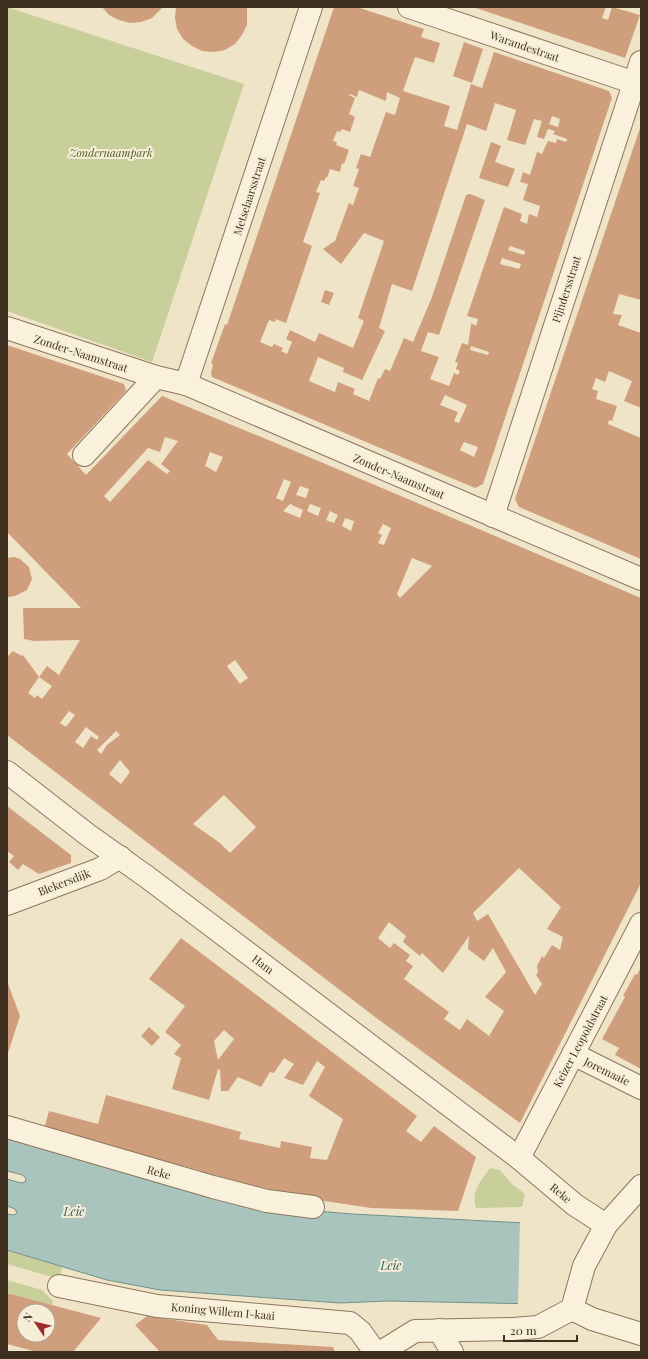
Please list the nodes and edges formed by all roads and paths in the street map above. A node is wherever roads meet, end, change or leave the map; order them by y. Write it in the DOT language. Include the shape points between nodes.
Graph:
graph roads {
  1 [pos="311,7"];
  2 [pos="409,7"];
  3 [pos="641,62"];
  4 [pos="637,84"];
  5 [pos="7,328"];
  6 [pos="156,377"];
  7 [pos="186,384"];
  8 [pos="84,455"];
  9 [pos="493,516"];
  10 [pos="641,579"];
  11 [pos="7,772"];
  12 [pos="120,857"];
  13 [pos="7,904"];
  14 [pos="641,924"];
  15 [pos="573,1054"];
  16 [pos="641,1088"];
  17 [pos="7,1127"];
  18 [pos="519,1158"];
  19 [pos="641,1186"];
  20 [pos="312,1207"];
  21 [pos="606,1224"];
  22 [pos="59,1286"];
  23 [pos="572,1309"];
  24 [pos="439,1330"];
  25 [pos="641,1334"];
  26 [pos="375,1352"];
  27 [pos="381,1352"];
  28 [pos="452,1352"];
  1 -- 7 [label="street, Metselaarsstraat"];
  2 -- 4 [label="street, Warandestraat"];
  3 -- 4 [label="street, Pijndersstraat"];
  4 -- 9 [label="street, Pijndersstraat"];
  5 -- 6 [label="street, Zonder-Naamstraat"];
  6 -- 7 [label="street, Zonder-Naamstraat"];
  6 -- 8 [label="street"];
  7 -- 9 [label="street, Zonder-Naamstraat"];
  9 -- 10 [label="street, Zonder-Naamstraat"];
  11 -- 12 [label="street, Ham"];
  12 -- 13 [label="street, Blekersdijk" via="100,869"];
  12 -- 18 [label="street, Ham"];
  14 -- 15 [label="street, Keizer Leopoldstraat"];
  15 -- 16 [label="street, Joremaaie"];
  15 -- 18 [label="street, Keizer Leopoldstraat"];
  17 -- 20 [label="street, Reke" via="220,1189 267,1201"];
  18 -- 21 [label="street, Reke" via="576,1205"];
  19 -- 21 [label="street"];
  21 -- 23 [label="street" via="584,1266"];
  22 -- 26 [label="street, Koning Willem I-kaai" via="157,1306 350,1323 360,1330"];
  23 -- 24 [label="street" via="538,1327"];
  23 -- 25 [label="street" via="592,1319"];
  24 -- 27 [label="street" via="415,1331"];
  24 -- 28 [label="street"];
}
